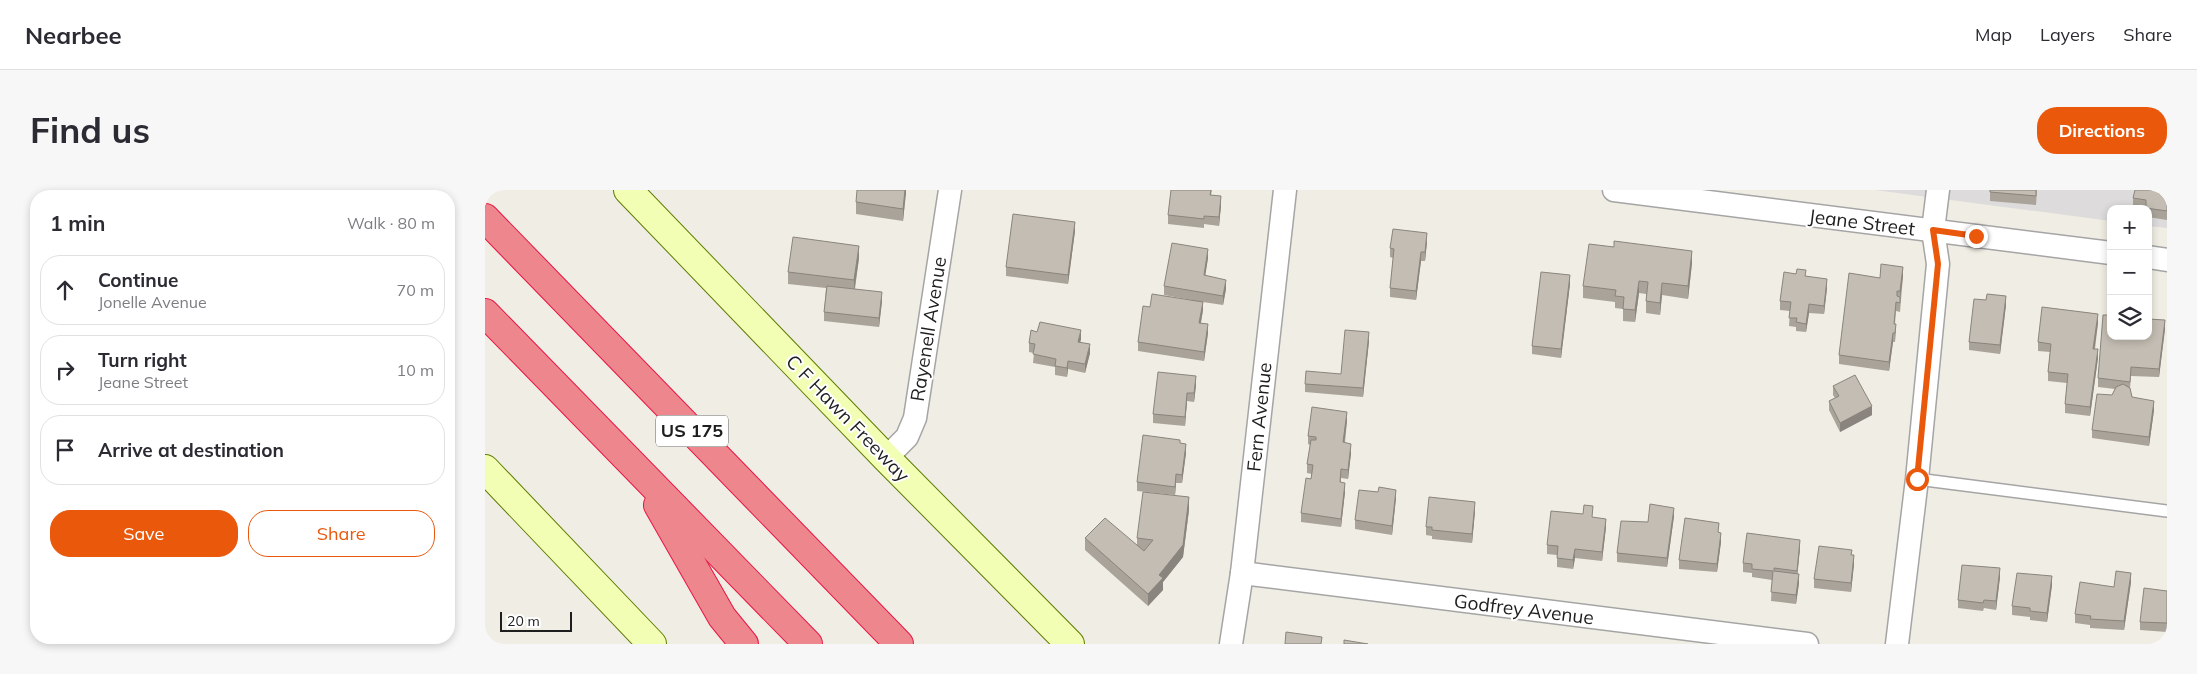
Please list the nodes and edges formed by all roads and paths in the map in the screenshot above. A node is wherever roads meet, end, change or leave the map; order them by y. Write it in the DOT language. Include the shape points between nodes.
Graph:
graph roads {
  1 [pos="627,190"];
  2 [pos="950,190"];
  3 [pos="1285,190"];
  4 [pos="1614,190"];
  5 [pos="1938,190"];
  6 [pos="485,218"];
  7 [pos="1933,230"];
  8 [pos="2107,252"];
  9 [pos="2152,258"];
  10 [pos="2167,260"];
  11 [pos="485,313"];
  12 [pos="887,458"];
  13 [pos="485,468"];
  14 [pos="639,471"];
  15 [pos="1917,479"];
  16 [pos="2167,511"];
  17 [pos="1242,573"];
  18 [pos="652,644"];
  19 [pos="744,644"];
  20 [pos="807,644"];
  21 [pos="899,644"];
  22 [pos="1070,644"];
  23 [pos="1231,644"];
  24 [pos="1807,644"];
  25 [pos="1897,644"];
  1 -- 12 [label="main road, C F Hawn Freeway"];
  2 -- 12 [label="street, Rayenell Avenue" via="915,418 907,438"];
  3 -- 17 [label="street, Fern Avenue"];
  4 -- 7 [label="street, Jeane Street"];
  5 -- 7 [label="street"];
  6 -- 21 [label="highway, US 175"];
  7 -- 8 [label="street, Jeane Street"];
  7 -- 15 [label="street" via="1938,264"];
  9 -- 10 [label="street"];
  11 -- 14 [label="highway"];
  12 -- 22 [label="main road, C F Hawn Freeway"];
  13 -- 18 [label="main road"];
  14 -- 19 [label="highway" via="722,617"];
  14 -- 20 [label="highway"];
  15 -- 16 [label="lane"];
  15 -- 25 [label="street"];
  17 -- 23 [label="street, Fern Avenue"];
  17 -- 24 [label="street, Godfrey Avenue"];
}
